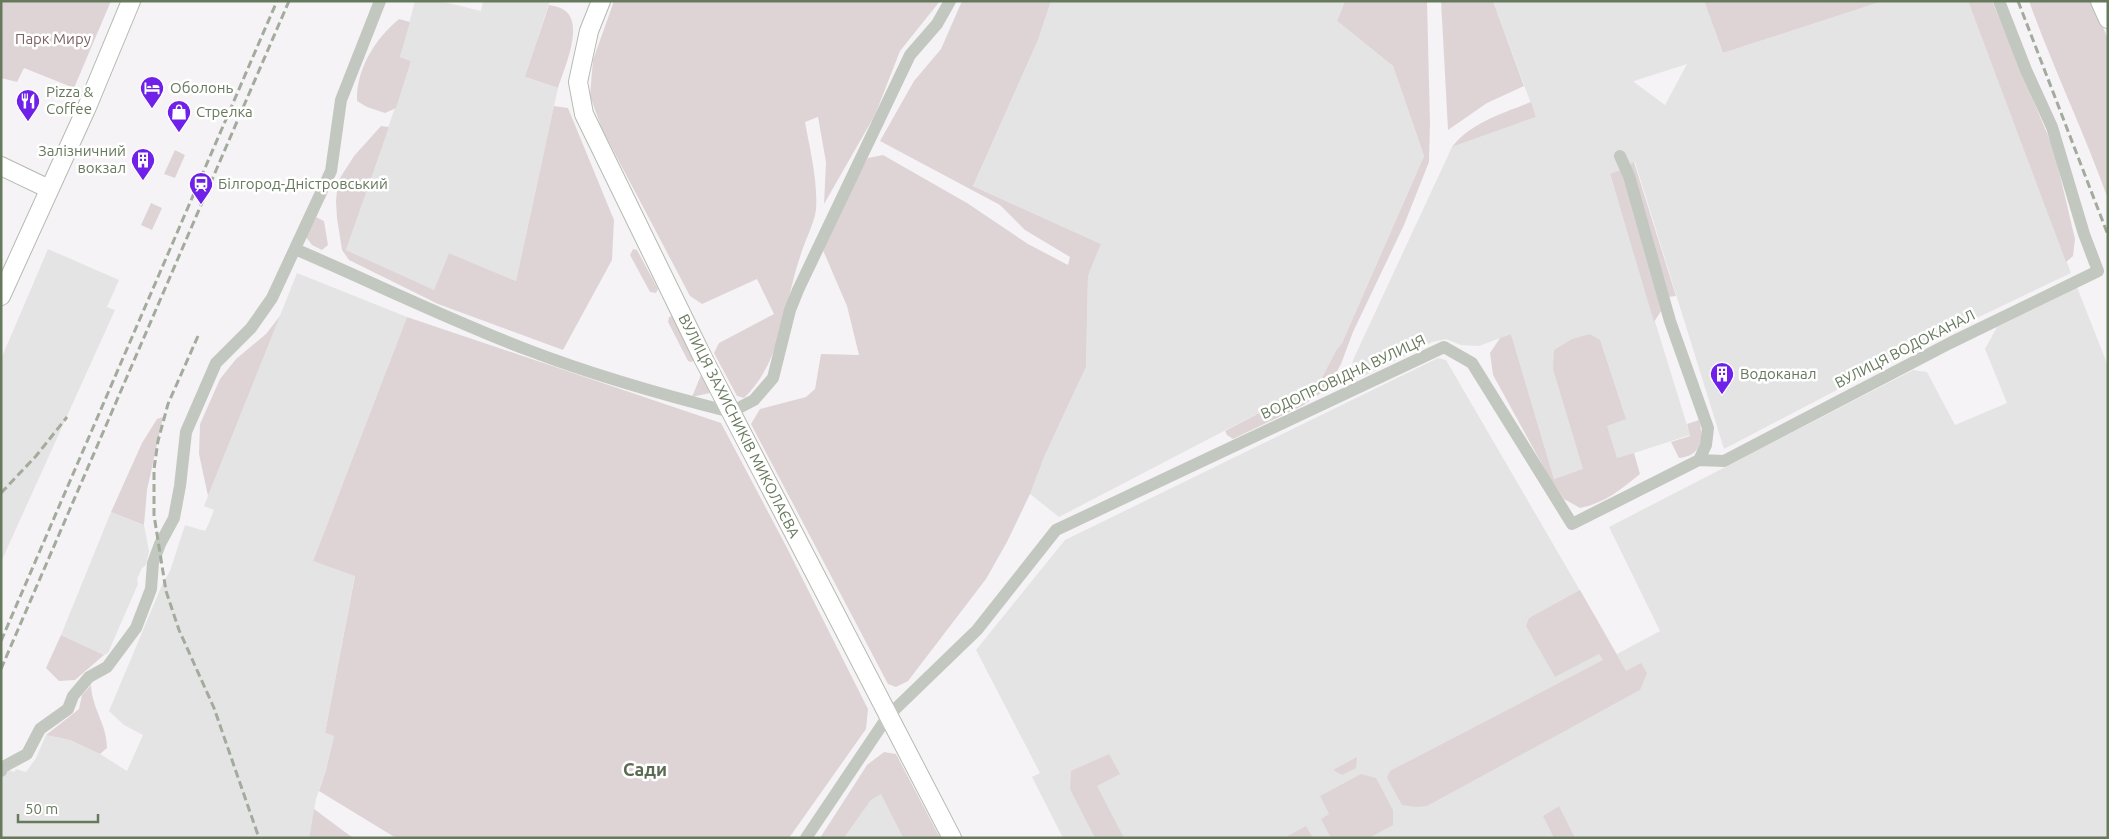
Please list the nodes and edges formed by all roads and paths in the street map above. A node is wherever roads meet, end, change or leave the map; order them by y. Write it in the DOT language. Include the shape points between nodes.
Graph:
graph roads {
  1 [pos="131,1"];
  2 [pos="380,1"];
  3 [pos="600,1"];
  4 [pos="950,1"];
  5 [pos="2000,1"];
  6 [pos="2100,1"];
  7 [pos="2108,19"];
  8 [pos="1620,156"];
  9 [pos="1,166"];
  10 [pos="49,189"];
  11 [pos="294,249"];
  12 [pos="1,296"];
  13 [pos="731,412"];
  14 [pos="1699,460"];
  15 [pos="888,716"];
  16 [pos="1,771"];
  17 [pos="806,838"];
  18 [pos="952,838"];
  1 -- 10 [label="street"];
  2 -- 11 [label="street" via="341,100 331,171"];
  3 -- 13 [label="street, ВУЛИЦЯ ЗАХИСНИКІВ МИКОЛАЄВА" via="578,82 584,114"];
  4 -- 13 [label="street" via="937,24 910,54 798,290 772,378 754,400"];
  5 -- 14 [label="street, ВУЛИЦЯ ВОДОКАНАЛ" via="2052,126 2098,271 1950,343 1724,462"];
  6 -- 7 [label="street"];
  8 -- 14 [label="street" via="1629,176 1670,321 1708,428 1706,445"];
  9 -- 10 [label="street"];
  10 -- 12 [label="street"];
  11 -- 13 [label="street" via="528,350 679,399"];
  11 -- 16 [label="street" via="251,328 216,363 186,432 174,518 153,563 151,589 136,628 107,666 89,677 73,696 68,709 40,729 27,754"];
  13 -- 15 [label="street, ВУЛИЦЯ ЗАХИСНИКІВ МИКОЛАЄВА"];
  14 -- 15 [label="street, ВОДОПРОВІДНА ВУЛИЦЯ" via="1572,524 1472,363 1444,347 1056,530 977,630"];
  15 -- 17 [label="street"];
  15 -- 18 [label="street, ВУЛИЦЯ ЗАХИСНИКІВ МИКОЛАЄВА"];
}
